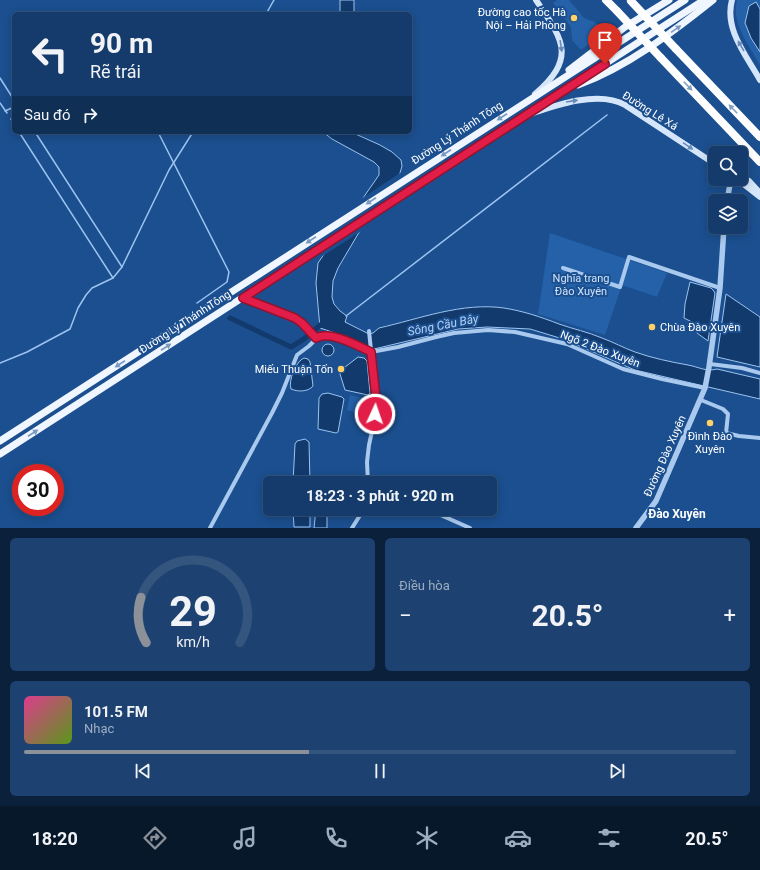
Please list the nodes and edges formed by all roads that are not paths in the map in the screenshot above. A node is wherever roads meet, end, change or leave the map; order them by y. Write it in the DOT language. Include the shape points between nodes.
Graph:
graph roads {
  1 [pos="536,0"];
  2 [pos="606,0"];
  3 [pos="669,0"];
  4 [pos="685,0"];
  5 [pos="704,0"];
  6 [pos="713,0"];
  7 [pos="732,0"];
  8 [pos="630,1"];
  9 [pos="563,78"];
  10 [pos="760,80"];
  11 [pos="568,88"];
  12 [pos="525,102"];
  13 [pos="522,118"];
  14 [pos="478,132"];
  15 [pos="760,137"];
  16 [pos="485,141"];
  17 [pos="708,159"];
  18 [pos="760,162"];
  19 [pos="749,181"];
  20 [pos="746,186"];
  21 [pos="760,193"];
  22 [pos="760,197"];
  23 [pos="724,234"];
  24 [pos="563,268"];
  25 [pos="720,288"];
  26 [pos="225,295"];
  27 [pos="243,298"];
  28 [pos="232,305"];
  29 [pos="369,331"];
  30 [pos="315,337"];
  31 [pos="371,351"];
  32 [pos="710,365"];
  33 [pos="760,373"];
  34 [pos="705,388"];
  35 [pos="701,400"];
  36 [pos="760,438"];
  37 [pos="0,441"];
  38 [pos="0,454"];
  39 [pos="368,476"];
  40 [pos="360,516"];
  41 [pos="443,516"];
  42 [pos="210,528"];
  43 [pos="352,528"];
  44 [pos="470,528"];
  45 [pos="636,528"];
  1 -- 12 [label="main road, one-way" via="558,34 562,53 554,75"];
  2 -- 18 [label="highway, one-way, bridge"];
  3 -- 9 [label="main road" via="608,39 576,64"];
  4 -- 9 [label="main road, Đường Lý Thánh Tông"];
  5 -- 11 [label="main road, Đường Lý Thánh Tông"];
  11 -- 6 [label="main road, one-way" via="632,57"];
  10 -- 7 [label="main road, one-way" via="732,30 729,16"];
  15 -- 8 [label="highway, one-way, bridge"];
  9 -- 12 [label="main road, Đường Lý Thánh Tông"];
  11 -- 13 [label="main road, Đường Lý Thánh Tông"];
  12 -- 14 [label="main road, Đường Lý Thánh Tông, one-way"];
  13 -- 16 [label="main road, Đường Lý Thánh Tông"];
  13 -- 17 [label="main road, Đường Lê Xá, one-way" via="566,102 612,100 625,105"];
  14 -- 16 [label="main road"];
  14 -- 26 [label="main road, Đường Lý Thánh Tông, one-way"];
  16 -- 27 [label="main road, Đường Lý Thánh Tông"];
  19 -- 21 [label="main road"];
  20 -- 22 [label="main road"];
  23 -- 25 [label="street"];
  24 -- 25 [label="street" via="620,287 629,257"];
  25 -- 32 [label="street"];
  26 -- 28 [label="main road"];
  26 -- 37 [label="main road, Đường Lý Thánh Tông, one-way"];
  27 -- 28 [label="main road, Đường Lý Thánh Tông"];
  27 -- 30 [label="street" via="295,318"];
  38 -- 28 [label="main road, Đường Lý Thánh Tông, one-way"];
  29 -- 31 [label="street"];
  30 -- 31 [label="street" via="347,340"];
  30 -- 42 [label="street" via="309,346 297,355 272,413"];
  31 -- 34 [label="street, Ngõ 2 Đào Xuyên" via="454,333 488,330 515,332 567,344 623,370"];
  31 -- 39 [label="street" via="376,406 369,445"];
  32 -- 33 [label="street" via="742,368"];
  32 -- 34 [label="street, Đường Đào Xuyên"];
  34 -- 35 [label="street, Đường Đào Xuyên"];
  35 -- 36 [label="street" via="723,409 728,414 726,432"];
  35 -- 45 [label="street, Đường Đào Xuyên" via="656,502"];
  40 -- 43 [label="street"];
  41 -- 44 [label="street"];
}
